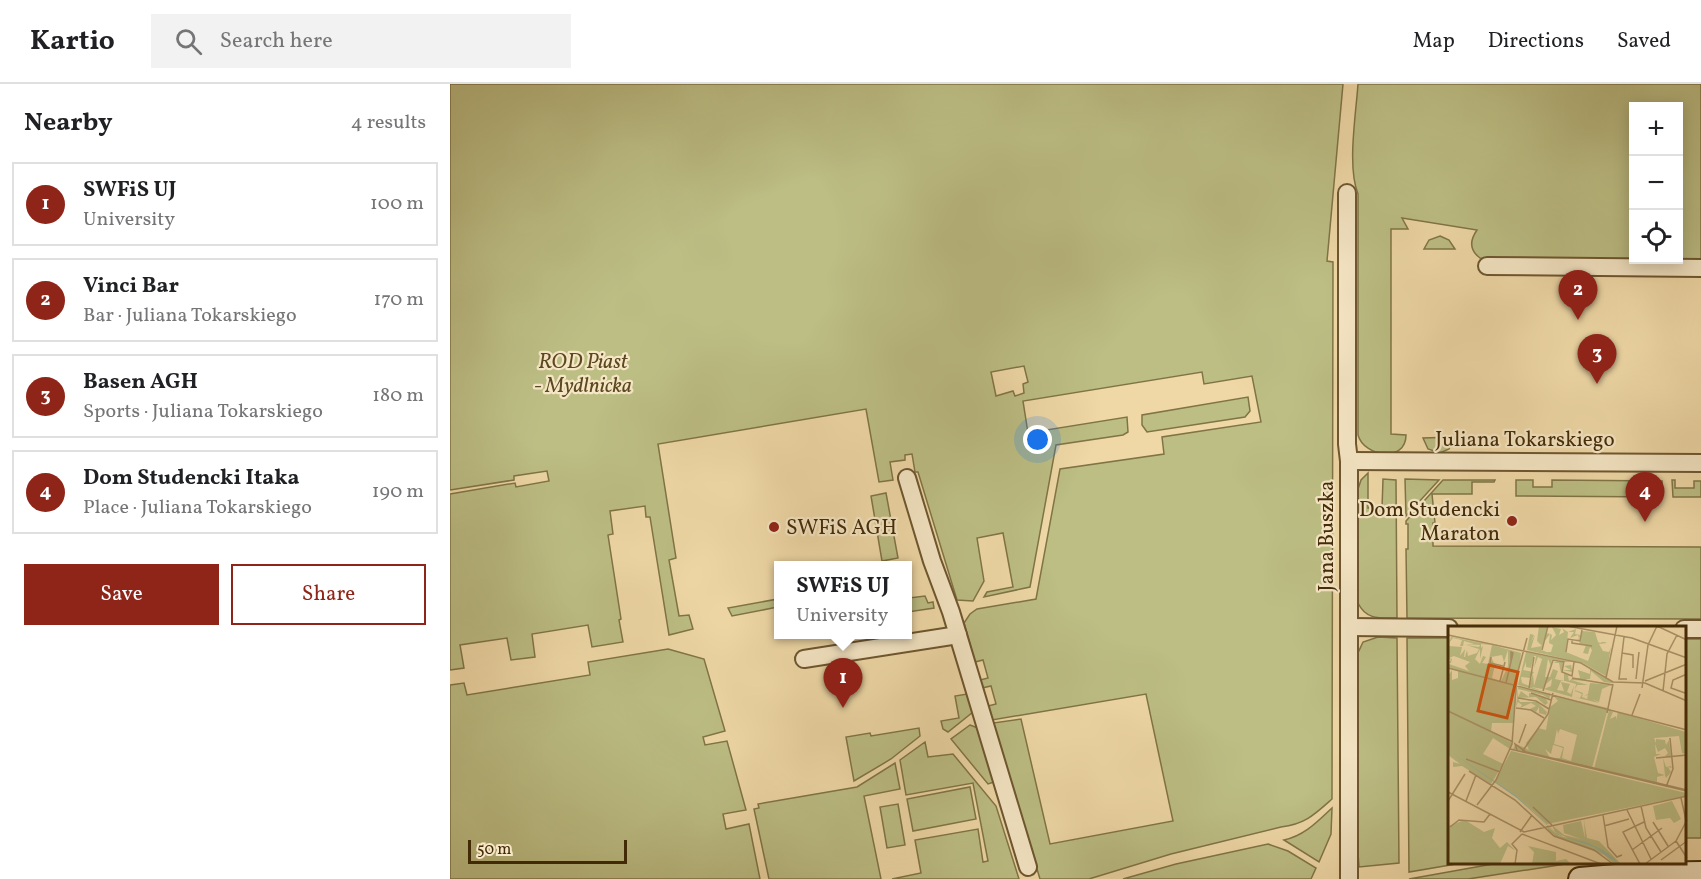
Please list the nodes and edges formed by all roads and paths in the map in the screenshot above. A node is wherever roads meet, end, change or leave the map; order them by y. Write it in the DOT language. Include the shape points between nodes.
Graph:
graph roads {
  1 [pos="1347,193"];
  2 [pos="1487,266"];
  3 [pos="1701,268"];
  4 [pos="1349,461"];
  5 [pos="1701,463"];
  6 [pos="907,478"];
  7 [pos="1349,627"];
  8 [pos="1448,628"];
  9 [pos="958,635"];
  10 [pos="804,659"];
  11 [pos="1028,867"];
  12 [pos="1701,873"];
  13 [pos="1349,879"];
  14 [pos="1580,879"];
  1 -- 4 [label="street, Jana Buszka"];
  2 -- 3 [label="street"];
  4 -- 5 [label="street, Juliana Tokarskiego"];
  4 -- 7 [label="street, Jana Buszka"];
  6 -- 9 [label="street"];
  7 -- 8 [label="street"];
  7 -- 13 [label="street, Jana Buszka"];
  9 -- 10 [label="street"];
  9 -- 11 [label="street"];
  12 -- 14 [label="street"];
}
